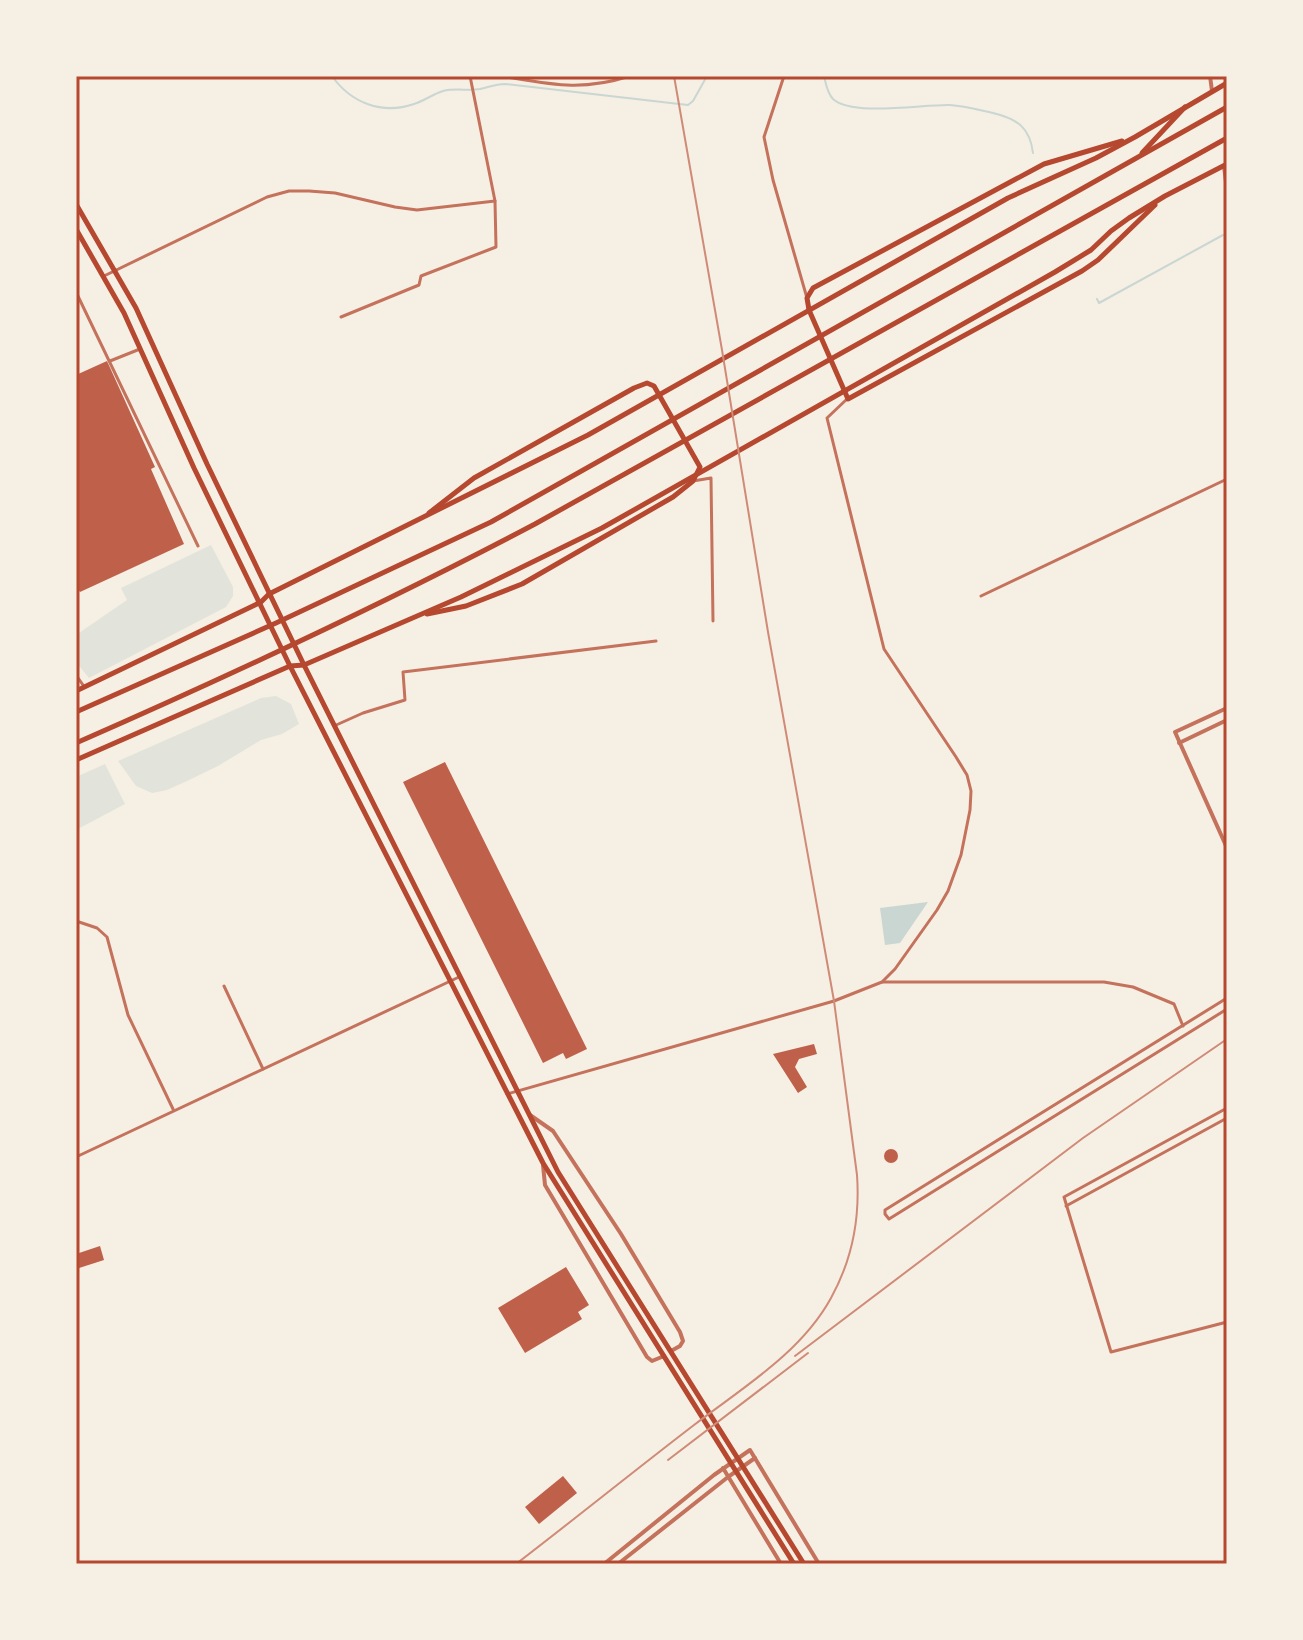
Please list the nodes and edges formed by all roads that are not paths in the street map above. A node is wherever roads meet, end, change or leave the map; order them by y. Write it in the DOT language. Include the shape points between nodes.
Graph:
graph roads {
  1 [pos="470,76"];
  2 [pos="501,76"];
  3 [pos="630,76"];
  4 [pos="784,76"];
  5 [pos="1210,76"];
  6 [pos="1227,79"];
  7 [pos="1212,91"];
  8 [pos="1185,107"];
  9 [pos="1227,107"];
  10 [pos="1135,137"];
  11 [pos="1227,138"];
  12 [pos="1138,158"];
  13 [pos="1226,165"];
  14 [pos="1227,190"];
  15 [pos="1165,196"];
  16 [pos="495,201"];
  17 [pos="76,204"];
  18 [pos="76,229"];
  19 [pos="115,270"];
  20 [pos="104,276"];
  21 [pos="76,292"];
  22 [pos="807,298"];
  23 [pos="341,317"];
  24 [pos="140,349"];
  25 [pos="109,361"];
  26 [pos="848,399"];
  27 [pos="1227,479"];
  28 [pos="693,481"];
  29 [pos="419,520"];
  30 [pos="198,546"];
  31 [pos="269,594"];
  32 [pos="981,596"];
  33 [pos="261,602"];
  34 [pos="415,617"];
  35 [pos="713,621"];
  36 [pos="656,641"];
  37 [pos="304,665"];
  38 [pos="290,666"];
  39 [pos="76,675"];
  40 [pos="85,688"];
  41 [pos="76,691"];
  42 [pos="1227,708"];
  43 [pos="76,712"];
  44 [pos="1227,720"];
  45 [pos="334,726"];
  46 [pos="76,743"];
  47 [pos="1179,743"];
  48 [pos="76,760"];
  49 [pos="1227,848"];
  50 [pos="76,921"];
  51 [pos="459,977"];
  52 [pos="451,980"];
  53 [pos="882,982"];
  54 [pos="224,986"];
  55 [pos="1227,998"];
  56 [pos="1227,1009"];
  57 [pos="1183,1026"];
  58 [pos="263,1069"];
  59 [pos="517,1091"];
  60 [pos="507,1094"];
  61 [pos="1227,1108"];
  62 [pos="174,1110"];
  63 [pos="527,1112"];
  64 [pos="1227,1118"];
  65 [pos="76,1157"];
  66 [pos="543,1163"];
  67 [pos="1066,1206"];
  68 [pos="1227,1322"];
  69 [pos="755,1458"];
  70 [pos="723,1468"];
  71 [pos="728,1477"];
  72 [pos="604,1564"];
  73 [pos="618,1564"];
  74 [pos="781,1564"];
  75 [pos="794,1564"];
  76 [pos="804,1564"];
  77 [pos="819,1564"];
  1 -- 16 [label="street"];
  2 -- 3 [label="street" via="569,86"];
  4 -- 22 [label="street" via="764,137"];
  5 -- 7 [label="street"];
  6 -- 7 [label="main road"];
  7 -- 8 [label="main road"];
  8 -- 10 [label="main road"];
  8 -- 12 [label="main road"];
  9 -- 12 [label="main road"];
  10 -- 22 [label="main road" via="1044,164 813,288"];
  10 -- 29 [label="main road" via="1008,198 588,435"];
  11 -- 46 [label="main road" via="435,577"];
  12 -- 43 [label="main road" via="491,522"];
  13 -- 14 [label="street"];
  13 -- 15 [label="main road"];
  15 -- 26 [label="main road" via="1082,271"];
  15 -- 34 [label="main road" via="1055,272 602,528"];
  16 -- 19 [label="street" via="417,210 335,193 289,191"];
  16 -- 23 [label="street" via="496,247 421,276 419,285"];
  17 -- 19 [label="main road"];
  18 -- 20 [label="main road"];
  19 -- 20 [label="street"];
  19 -- 31 [label="main road"];
  20 -- 24 [label="main road"];
  21 -- 25 [label="street"];
  22 -- 26 [label="main road"];
  24 -- 25 [label="street"];
  24 -- 33 [label="main road"];
  25 -- 30 [label="street"];
  26 -- 53 [label="street" via="827,418 884,649 956,757 971,791 961,855 948,891"];
  27 -- 32 [label="street"];
  28 -- 29 [label="main road" via="700,467 654,386 647,383 474,478"];
  28 -- 34 [label="main road" via="522,584 466,606"];
  28 -- 35 [label="street" via="711,478"];
  29 -- 31 [label="main road"];
  31 -- 33 [label="main road"];
  31 -- 37 [label="main road"];
  33 -- 38 [label="main road"];
  33 -- 40 [label="main road"];
  34 -- 37 [label="main road"];
  36 -- 45 [label="street" via="403,672 405,700"];
  37 -- 38 [label="main road"];
  37 -- 45 [label="main road"];
  38 -- 48 [label="main road"];
  38 -- 52 [label="main road"];
  39 -- 40 [label="street"];
  40 -- 41 [label="main road"];
  42 -- 47 [label="street" via="1175,732"];
  44 -- 47 [label="street"];
  45 -- 51 [label="main road"];
  47 -- 49 [label="street"];
  50 -- 62 [label="street" via="107,937 128,1015"];
  51 -- 52 [label="street"];
  51 -- 59 [label="main road"];
  52 -- 58 [label="street"];
  52 -- 60 [label="main road"];
  53 -- 57 [label="street" via="1104,982 1174,1004"];
  53 -- 59 [label="street" via="834,1001"];
  54 -- 58 [label="street"];
  55 -- 57 [label="street"];
  56 -- 57 [label="street" via="889,1219 885,1214"];
  58 -- 62 [label="street"];
  59 -- 60 [label="street"];
  59 -- 63 [label="main road"];
  60 -- 66 [label="main road"];
  61 -- 67 [label="street" via="1064,1197"];
  62 -- 65 [label="street"];
  63 -- 66 [label="street" via="553,1131 621,1234 680,1332 680,1346 658,1360 647,1357 545,1185"];
  63 -- 76 [label="main road" via="558,1172"];
  64 -- 67 [label="street"];
  66 -- 75 [label="main road"];
  67 -- 68 [label="street" via="1111,1352"];
  69 -- 70 [label="street" via="750,1450"];
  69 -- 71 [label="street"];
  69 -- 77 [label="street"];
  70 -- 71 [label="street"];
  70 -- 72 [label="street"];
  71 -- 73 [label="street"];
  71 -- 74 [label="street"];
}
